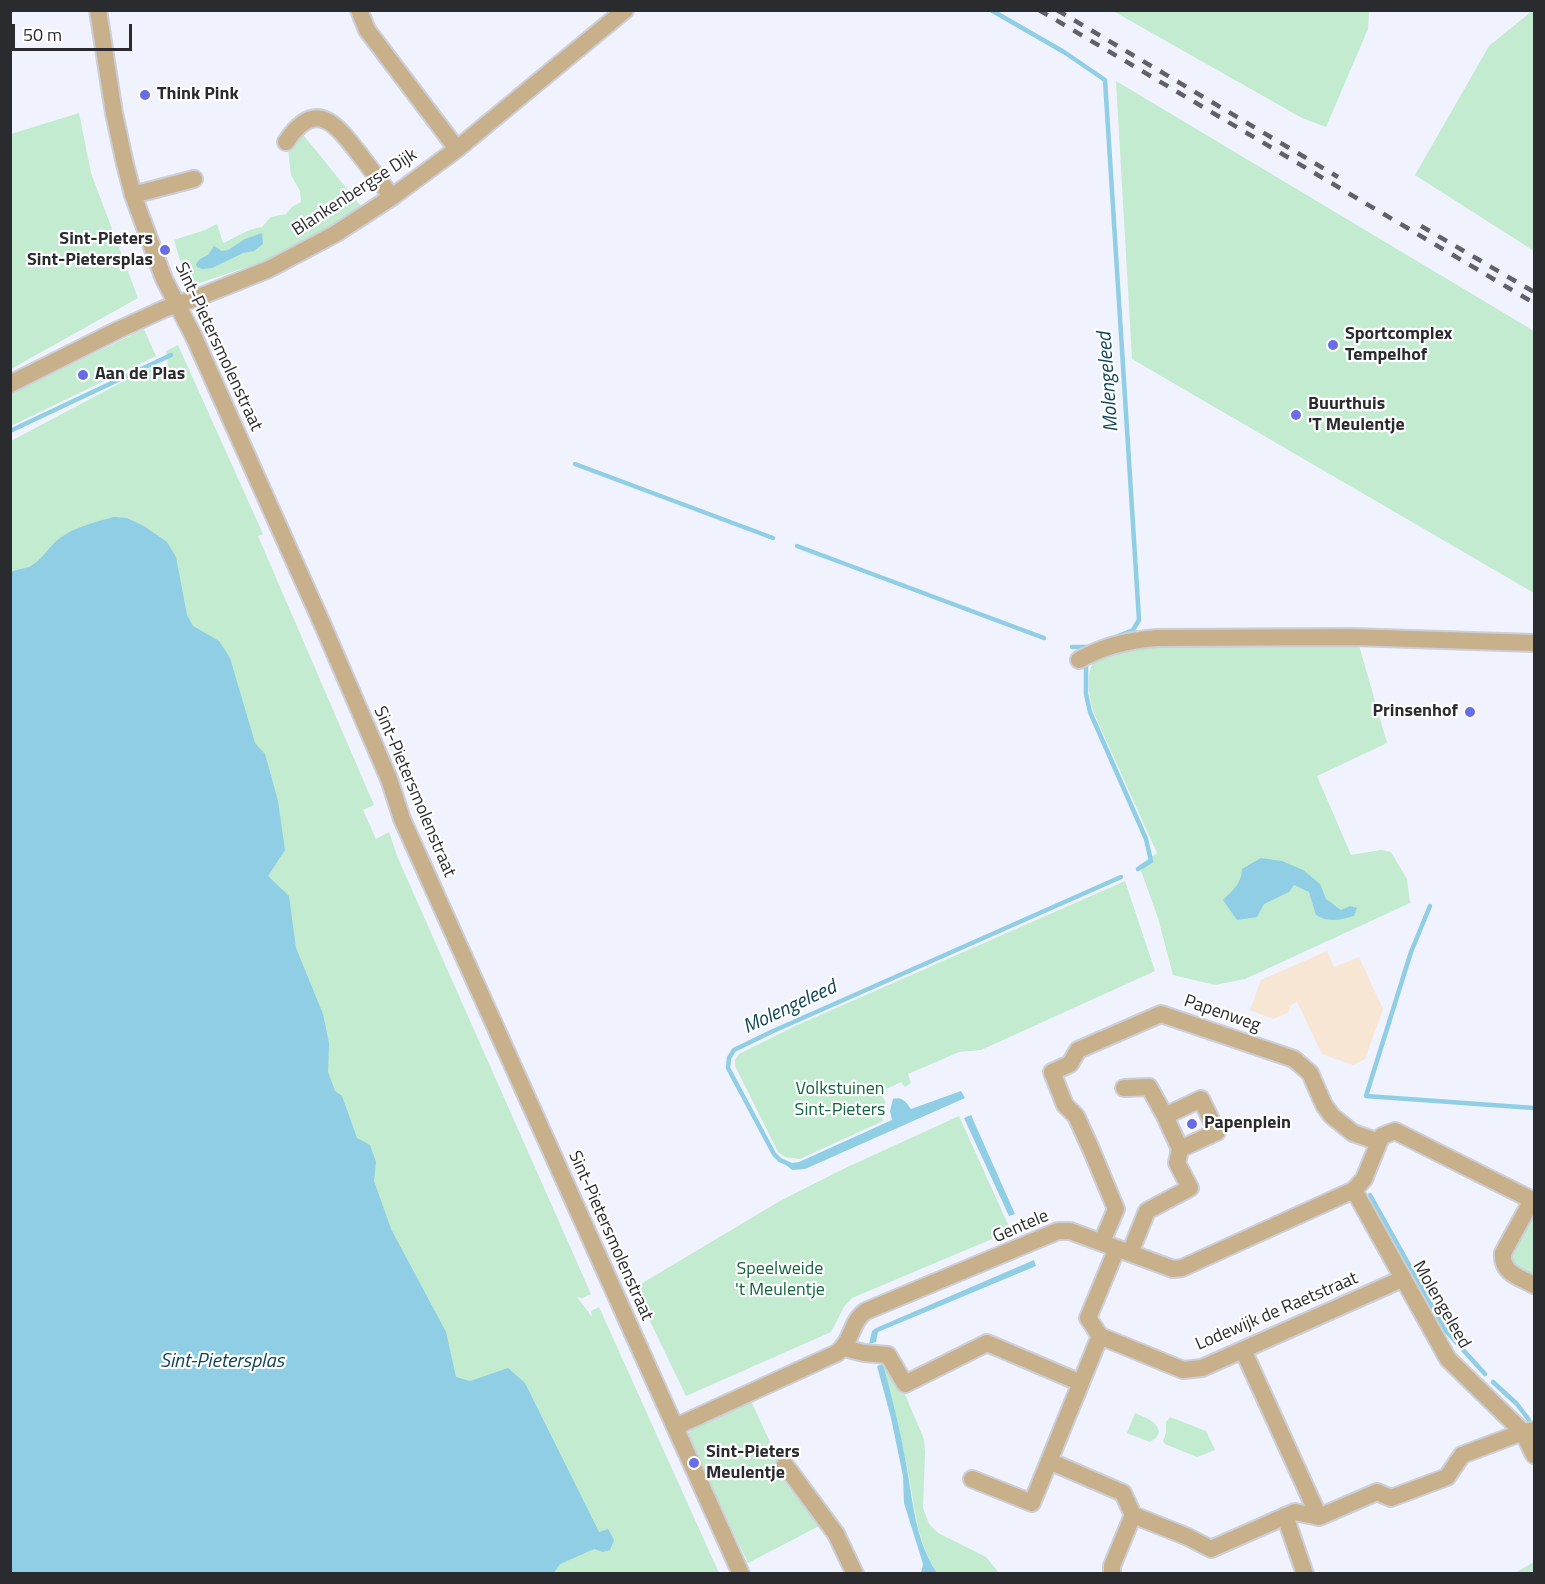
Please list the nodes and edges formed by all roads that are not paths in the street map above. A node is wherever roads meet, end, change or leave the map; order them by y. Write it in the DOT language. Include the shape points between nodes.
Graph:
graph roads {
  1 [pos="98,10"];
  2 [pos="359,10"];
  3 [pos="625,10"];
  4 [pos="285,142"];
  5 [pos="457,149"];
  6 [pos="194,179"];
  7 [pos="133,195"];
  8 [pos="392,197"];
  9 [pos="177,304"];
  10 [pos="10,384"];
  11 [pos="1534,643"];
  12 [pos="1079,660"];
  13 [pos="1124,1088"];
  14 [pos="1165,1116"];
  15 [pos="1378,1142"];
  16 [pos="1180,1149"];
  17 [pos="1354,1190"];
  18 [pos="1533,1201"];
  19 [pos="1116,1248"];
  20 [pos="1402,1279"];
  21 [pos="1534,1285"];
  22 [pos="1100,1336"];
  23 [pos="844,1348"];
  24 [pos="1243,1350"];
  25 [pos="1081,1383"];
  26 [pos="675,1427"];
  27 [pos="1529,1431"];
  28 [pos="1534,1455"];
  29 [pos="1049,1461"];
  30 [pos="785,1465"];
  31 [pos="972,1479"];
  32 [pos="1133,1515"];
  33 [pos="1285,1516"];
  34 [pos="1319,1517"];
  35 [pos="741,1574"];
  36 [pos="855,1574"];
  37 [pos="1112,1574"];
  38 [pos="1305,1574"];
  1 -- 7 [label="street, Sint-Pietersmolenstraat" via="114,113"];
  2 -- 5 [label="street" via="367,30"];
  3 -- 5 [label="street, Blankenbergse Dijk"];
  4 -- 8 [label="street" via="295,129 310,120 334,123"];
  5 -- 8 [label="street, Blankenbergse Dijk"];
  6 -- 7 [label="street"];
  7 -- 9 [label="street, Sint-Pietersmolenstraat"];
  8 -- 9 [label="street, Blankenbergse Dijk" via="335,234 269,269"];
  9 -- 10 [label="street, Blankenbergse Dijk"];
  9 -- 26 [label="street, Sint-Pietersmolenstraat" via="321,621 389,779 402,819"];
  11 -- 12 [label="street" via="1352,637 1157,638 1131,640"];
  13 -- 14 [label="street" via="1149,1087"];
  14 -- 16 [label="street"];
  14 -- 16 [label="street" via="1201,1100 1217,1132"];
  15 -- 17 [label="street" via="1364,1179"];
  15 -- 18 [label="street" via="1395,1131"];
  15 -- 19 [label="street, Papenweg" via="1353,1133 1332,1116 1310,1073 1294,1059 1161,1014 1078,1050 1070,1064 1052,1072 1065,1105 1076,1116 1116,1209"];
  16 -- 19 [label="street" via="1177,1163 1190,1188 1147,1211"];
  17 -- 19 [label="street, Gentele" via="1182,1268 1173,1269"];
  17 -- 20 [label="street, Molengeleed"];
  18 -- 21 [label="street" via="1503,1253 1502,1262 1506,1269"];
  19 -- 22 [label="street" via="1088,1318"];
  19 -- 23 [label="street, Gentele" via="1070,1230 1058,1231 866,1311 856,1321"];
  20 -- 24 [label="street, Lodewijk de Raetstraat"];
  20 -- 27 [label="street, Molengeleed" via="1448,1359"];
  22 -- 24 [label="street, Lodewijk de Raetstraat" via="1183,1370 1202,1368"];
  22 -- 25 [label="street"];
  23 -- 25 [label="street" via="888,1355 905,1384 987,1343"];
  23 -- 26 [label="street"];
  24 -- 34 [label="street"];
  25 -- 29 [label="street"];
  26 -- 35 [label="street, Sint-Pietersmolenstraat"];
  27 -- 28 [label="street, Molengeleed"];
  27 -- 34 [label="street" via="1462,1455 1447,1477 1391,1498 1377,1492"];
  29 -- 31 [label="street" via="1032,1503"];
  29 -- 32 [label="street" via="1123,1493"];
  30 -- 36 [label="street" via="836,1534"];
  32 -- 33 [label="street" via="1211,1549"];
  32 -- 37 [label="street"];
  33 -- 34 [label="street" via="1295,1512"];
  33 -- 38 [label="street"];
}
